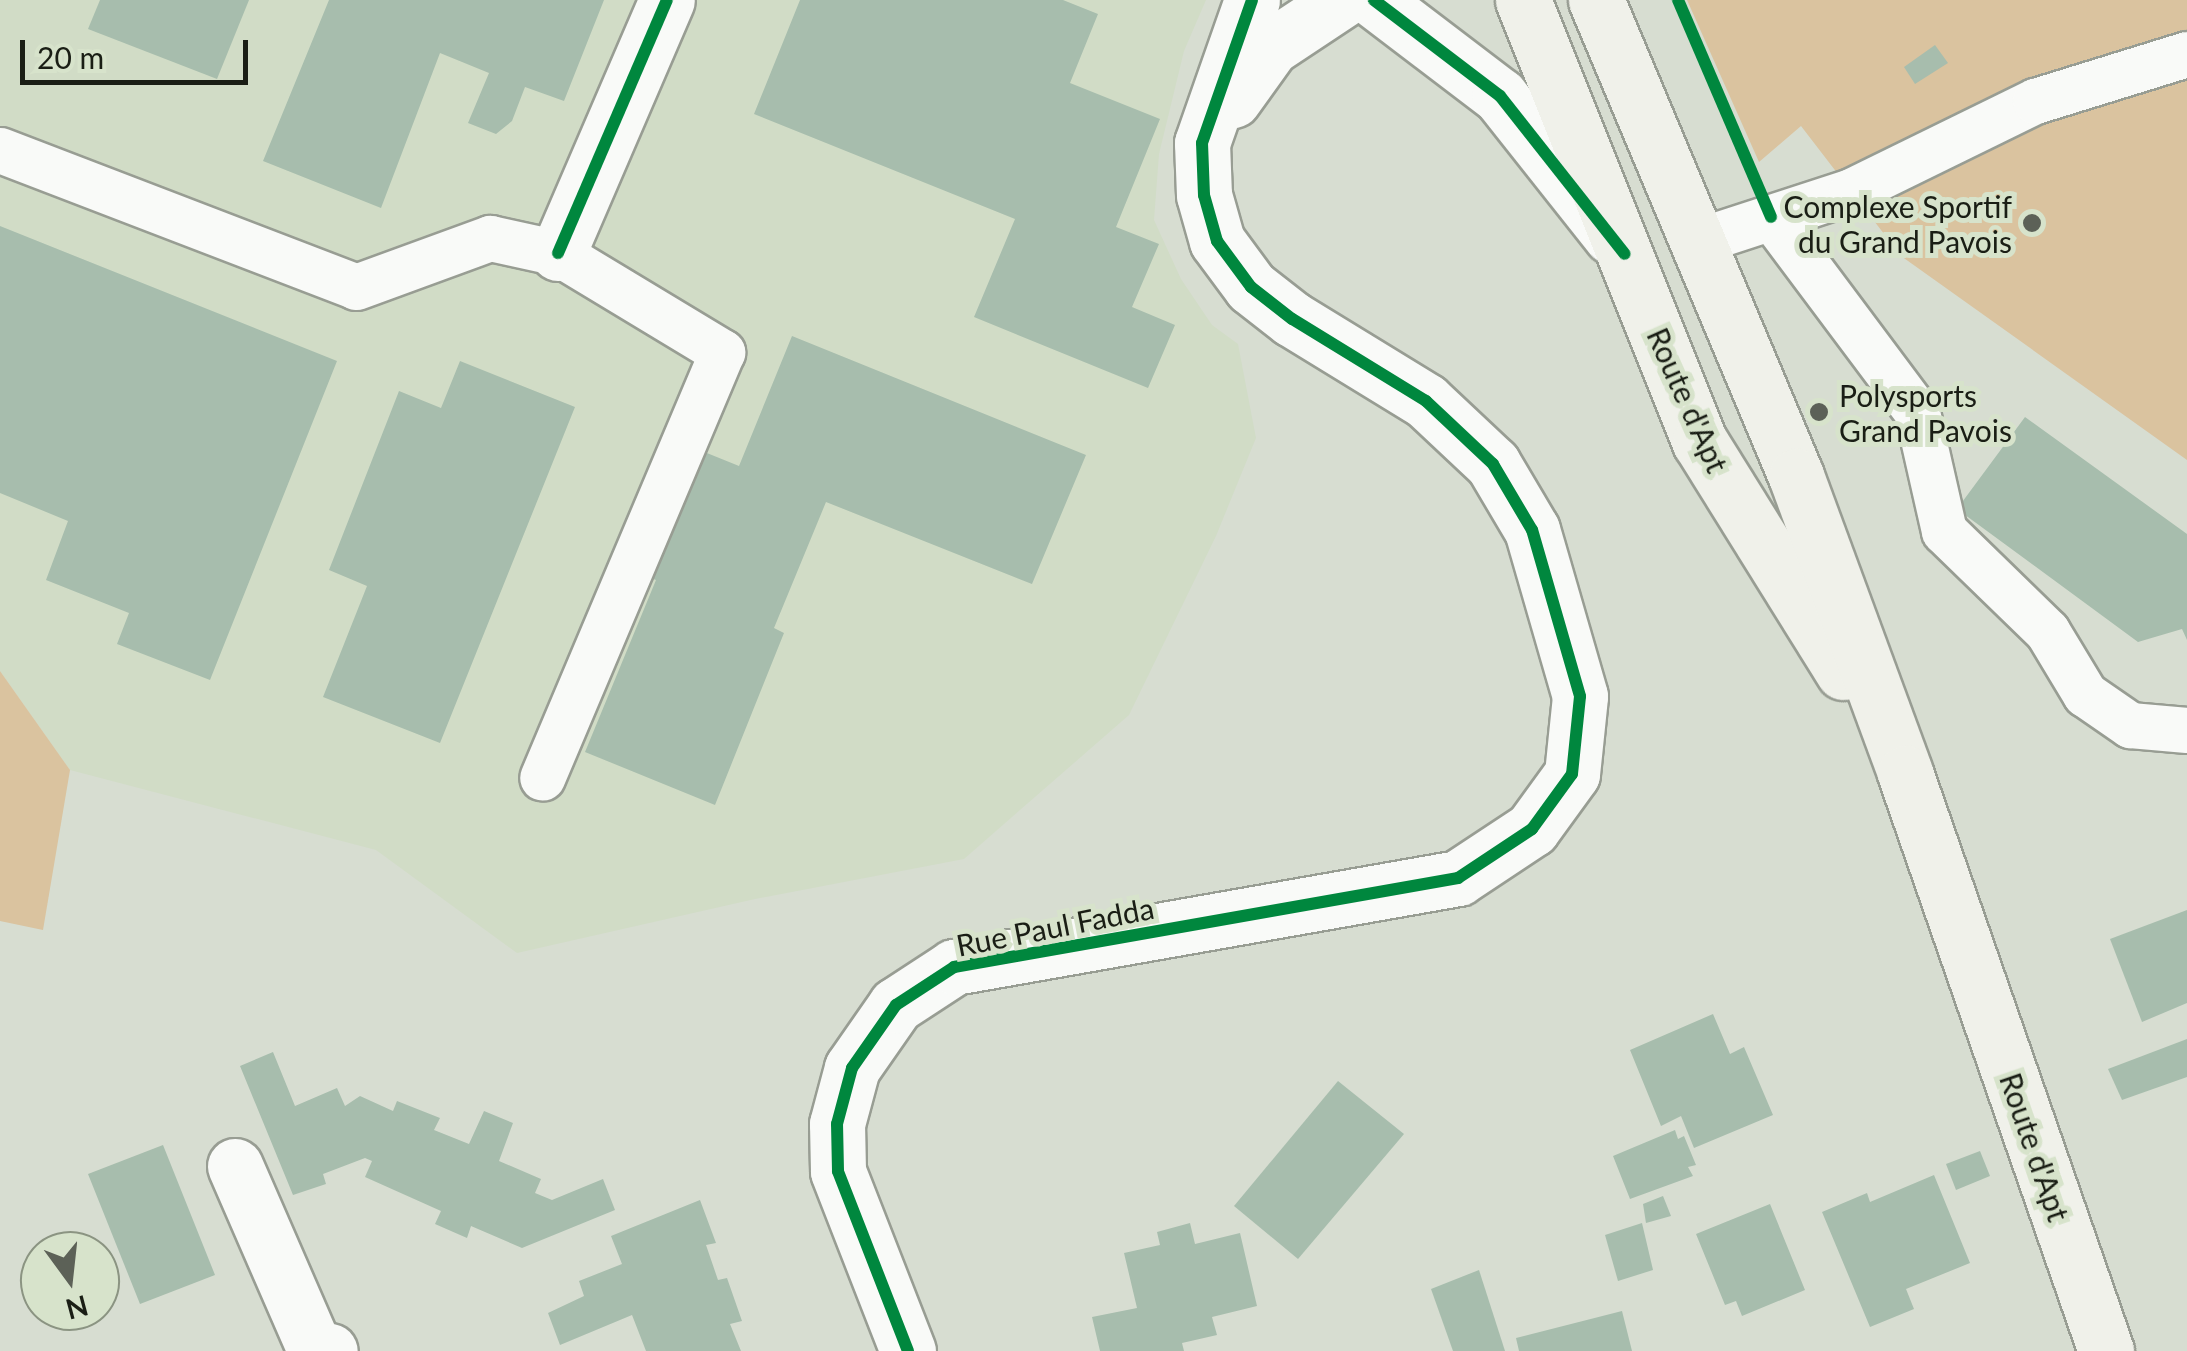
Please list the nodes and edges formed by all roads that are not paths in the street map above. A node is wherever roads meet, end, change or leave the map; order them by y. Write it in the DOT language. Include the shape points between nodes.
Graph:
graph roads {
  1 [pos="667,0"];
  2 [pos="1252,0"];
  3 [pos="1342,0"];
  4 [pos="1374,0"];
  5 [pos="1523,0"];
  6 [pos="1596,0"];
  7 [pos="2187,54"];
  8 [pos="1202,144"];
  9 [pos="0,150"];
  10 [pos="1770,218"];
  11 [pos="1695,242"];
  12 [pos="558,253"];
  13 [pos="1625,254"];
  14 [pos="2187,730"];
  15 [pos="1905,772"];
  16 [pos="542,778"];
  17 [pos="235,1166"];
  18 [pos="315,1350"];
  19 [pos="908,1351"];
  20 [pos="2106,1351"];
  1 -- 12 [label="street"];
  2 -- 8 [label="street"];
  3 -- 8 [label="street" via="1271,46"];
  4 -- 13 [label="street" via="1500,96"];
  5 -- 13 [label="main road, Route d'Apt"];
  6 -- 11 [label="main road, Route d'Apt"];
  7 -- 10 [label="lane" via="2035,101 1851,190"];
  8 -- 19 [label="street, Rue Paul Fadda" via="1204,195 1217,242 1250,288 1426,401 1494,464 1532,530 1580,696 1572,774 1532,829 1458,878 954,967 896,1005 852,1068 837,1124 838,1171"];
  9 -- 12 [label="lane" via="356,286 490,238"];
  10 -- 11 [label="lane"];
  10 -- 14 [label="lane" via="1917,412 1944,530 2047,631 2085,694 2130,726"];
  11 -- 15 [label="main road, Route d'Apt" via="1796,476"];
  12 -- 16 [label="lane" via="722,352"];
  13 -- 15 [label="main road, Route d'Apt" via="1700,442"];
  15 -- 20 [label="main road, Route d'Apt"];
  17 -- 18 [label="street"];
}
